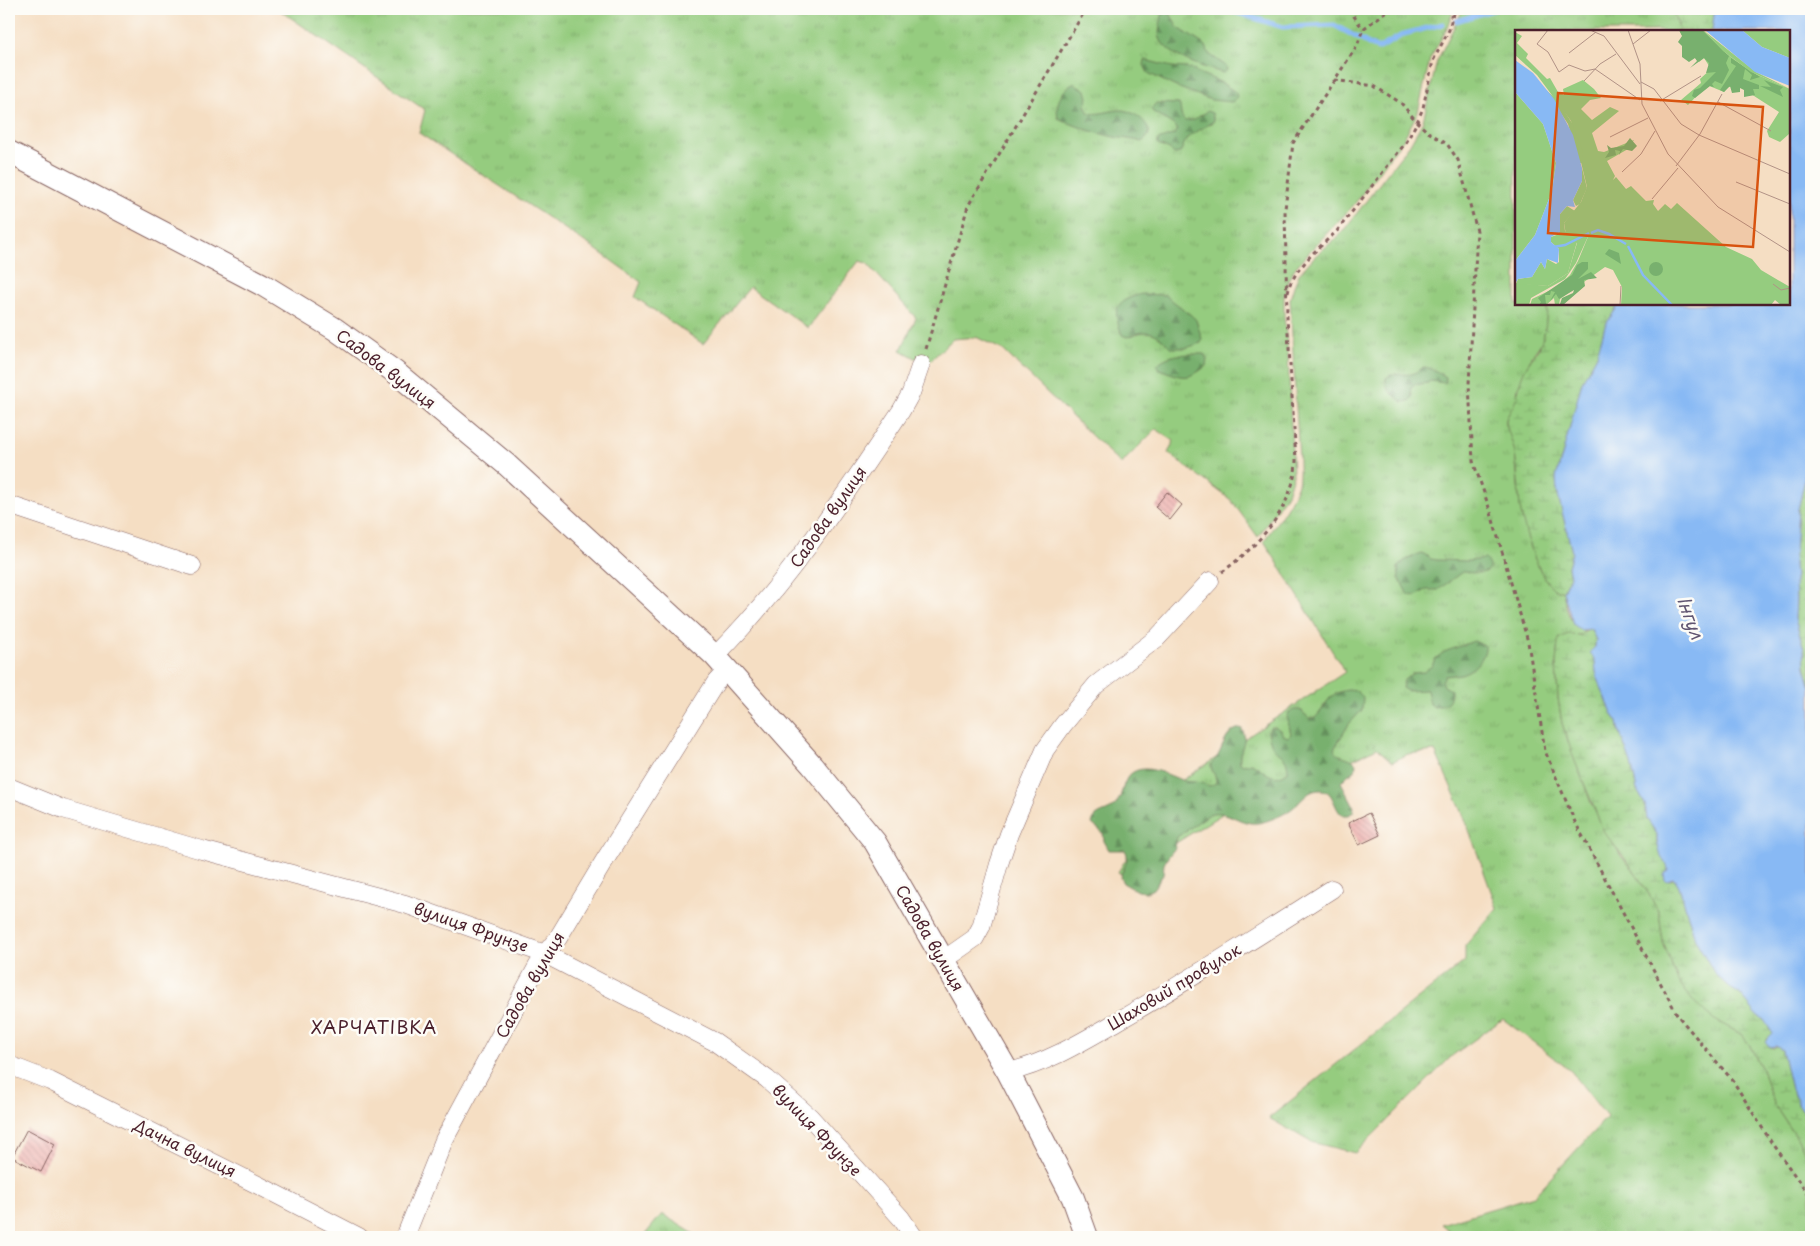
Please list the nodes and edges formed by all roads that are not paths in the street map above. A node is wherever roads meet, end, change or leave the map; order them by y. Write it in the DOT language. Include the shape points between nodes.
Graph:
graph roads {
  1 [pos="9,152"];
  2 [pos="921,364"];
  3 [pos="9,505"];
  4 [pos="192,566"];
  5 [pos="1210,581"];
  6 [pos="721,663"];
  7 [pos="9,787"];
  8 [pos="1332,889"];
  9 [pos="545,954"];
  10 [pos="942,960"];
  11 [pos="9,1065"];
  12 [pos="1008,1072"];
  13 [pos="1091,1235"];
  14 [pos="909,1236"];
  15 [pos="359,1237"];
  16 [pos="405,1237"];
  1 -- 6 [label="street, Садова вулиця" via="263,285 335,329 395,372 508,465"];
  2 -- 6 [label="street, Садова вулиця" via="901,410 820,531"];
  3 -- 4 [label="street"];
  5 -- 10 [label="street" via="1158,638 1096,685 1045,750 1009,834 981,927 975,938"];
  6 -- 9 [label="street, Садова вулиця" via="716,682"];
  6 -- 10 [label="street, Садова вулиця" via="875,842"];
  7 -- 9 [label="street, вулиця Фрунзе" via="64,809 202,850 405,904"];
  8 -- 12 [label="street, Шаховий провулок" via="1182,985 1099,1032 1032,1066"];
  9 -- 14 [label="street, вулиця Фрунзе" via="714,1042 767,1079 810,1117 901,1218"];
  9 -- 16 [label="street, Садова вулиця" via="444,1140"];
  10 -- 12 [label="street, Садова вулиця"];
  11 -- 15 [label="street, Дачна вулиця" via="50,1081"];
  12 -- 13 [label="street, Садова вулиця"];
}
